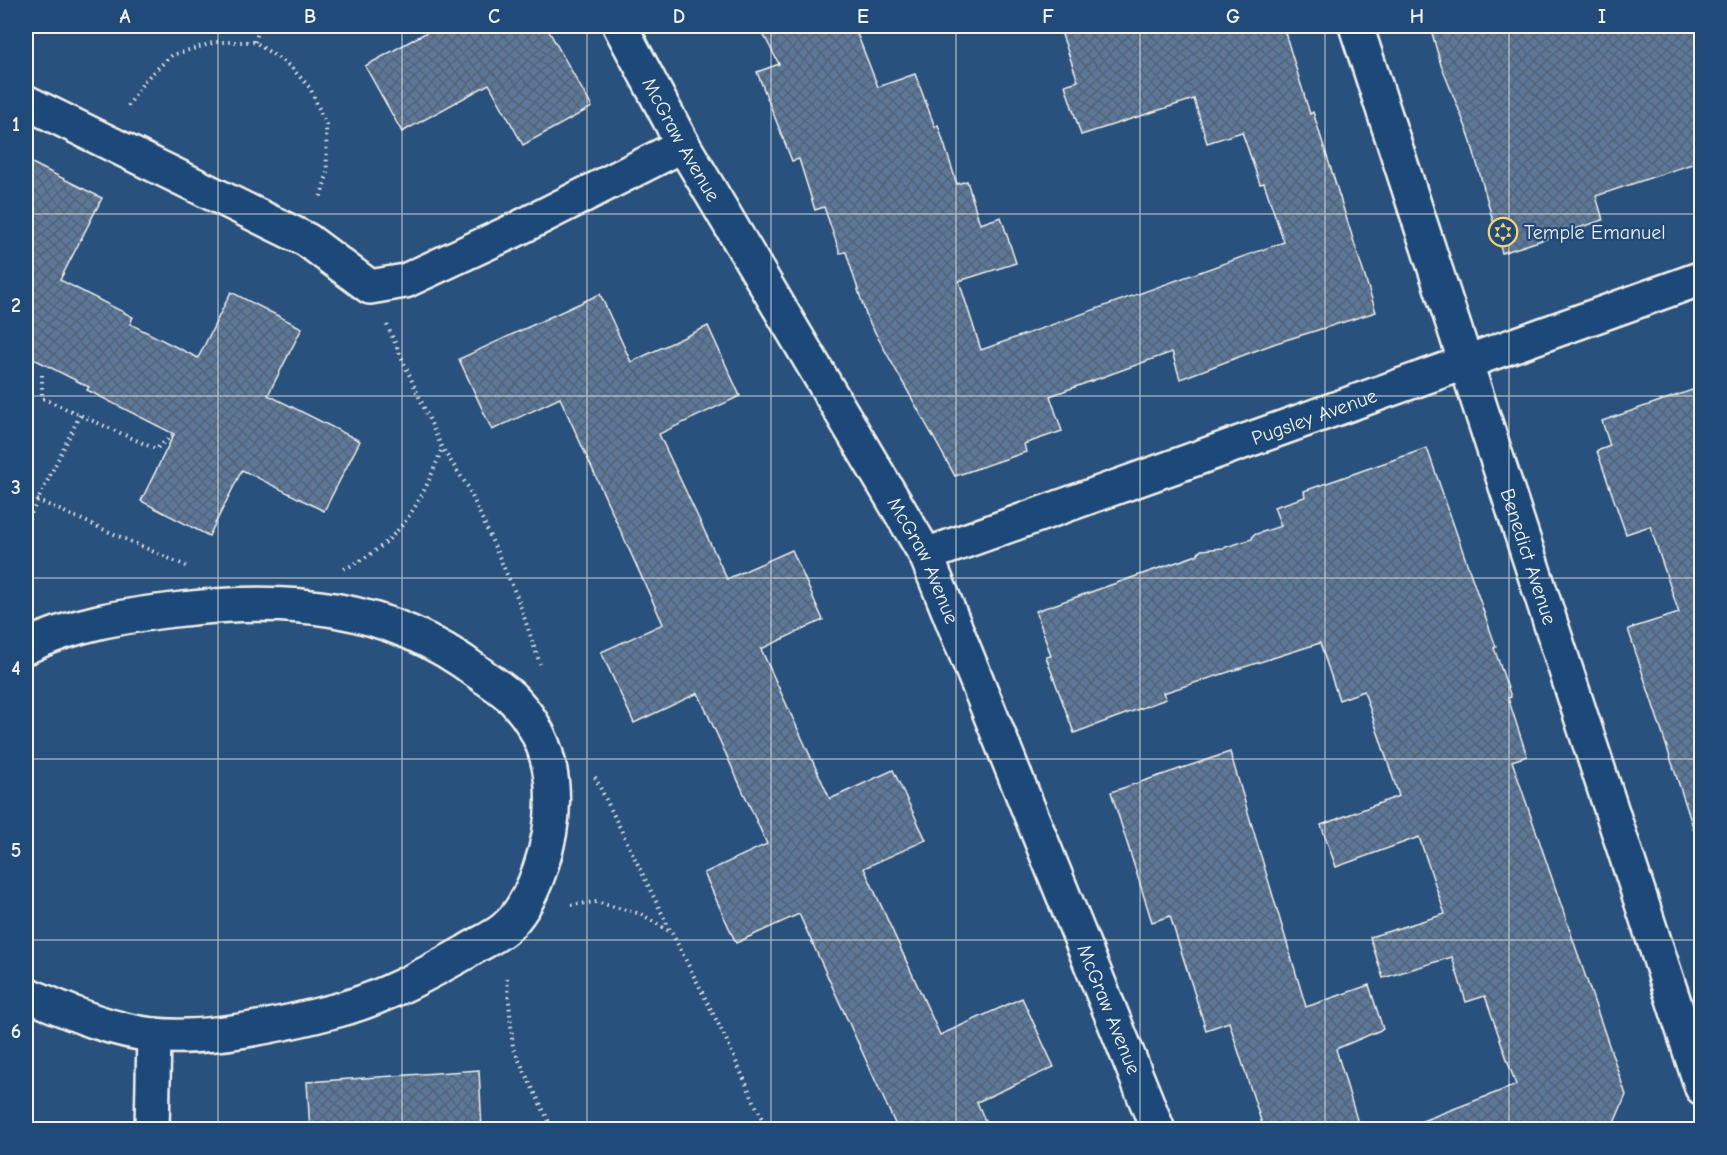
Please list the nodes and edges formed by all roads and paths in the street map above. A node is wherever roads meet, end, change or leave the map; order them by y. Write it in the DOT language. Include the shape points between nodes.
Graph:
graph roads {
  1 [pos="260,26"];
  2 [pos="620,26"];
  3 [pos="1356,26"];
  4 [pos="255,42"];
  5 [pos="26,102"];
  6 [pos="105,141"];
  7 [pos="683,145"];
  8 [pos="307,240"];
  9 [pos="1701,278"];
  10 [pos="400,354"];
  11 [pos="1465,361"];
  12 [pos="42,375"];
  13 [pos="81,415"];
  14 [pos="174,434"];
  15 [pos="442,448"];
  16 [pos="26,495"];
  17 [pos="38,501"];
  18 [pos="26,524"];
  19 [pos="926,555"];
  20 [pos="195,570"];
  21 [pos="339,571"];
  22 [pos="26,647"];
  23 [pos="540,734"];
  24 [pos="594,776"];
  25 [pos="517,916"];
  26 [pos="672,933"];
  27 [pos="26,994"];
  28 [pos="154,1035"];
  29 [pos="1701,1088"];
  30 [pos="152,1130"];
  31 [pos="553,1130"];
  32 [pos="767,1130"];
  33 [pos="858,1130"];
  34 [pos="870,1130"];
  35 [pos="1158,1130"];
  1 -- 4 [label="path"];
  2 -- 7 [label="street, McGraw Avenue"];
  3 -- 11 [label="street, Benedict Avenue"];
  4 -- 6 [label="path" via="216,42 172,55 145,80"];
  4 -- 8 [label="path" via="291,67 309,88 326,125 327,174"];
  5 -- 6 [label="street"];
  6 -- 8 [label="street"];
  7 -- 8 [label="street" via="405,281 370,287"];
  7 -- 19 [label="street, McGraw Avenue"];
  9 -- 11 [label="street, Pugsley Avenue"];
  10 -- 15 [label="path"];
  11 -- 19 [label="street, Pugsley Avenue"];
  11 -- 29 [label="street, Benedict Avenue"];
  12 -- 13 [label="path" via="42,398"];
  13 -- 14 [label="path" via="156,449"];
  13 -- 17 [label="path"];
  15 -- 21 [label="path" via="430,482 407,520 369,557"];
  15 -- 23 [label="path" via="468,487 518,599 543,671"];
  16 -- 17 [label="path"];
  17 -- 18 [label="path"];
  17 -- 20 [label="path"];
  19 -- 35 [label="street, McGraw Avenue"];
  22 -- 23 [label="street" via="77,626 148,613 269,602 324,607 374,617 450,651 514,700"];
  23 -- 25 [label="street" via="552,776 554,812 535,885"];
  24 -- 26 [label="path"];
  25 -- 26 [label="path" via="596,902 641,914"];
  25 -- 28 [label="street" via="504,929 426,975 364,1003 294,1022 197,1035"];
  25 -- 31 [label="path" via="506,958 513,1048"];
  26 -- 32 [label="path"];
  27 -- 28 [label="street" via="88,1020"];
  28 -- 30 [label="street"];
  33 -- 34 [label="path"];
}
